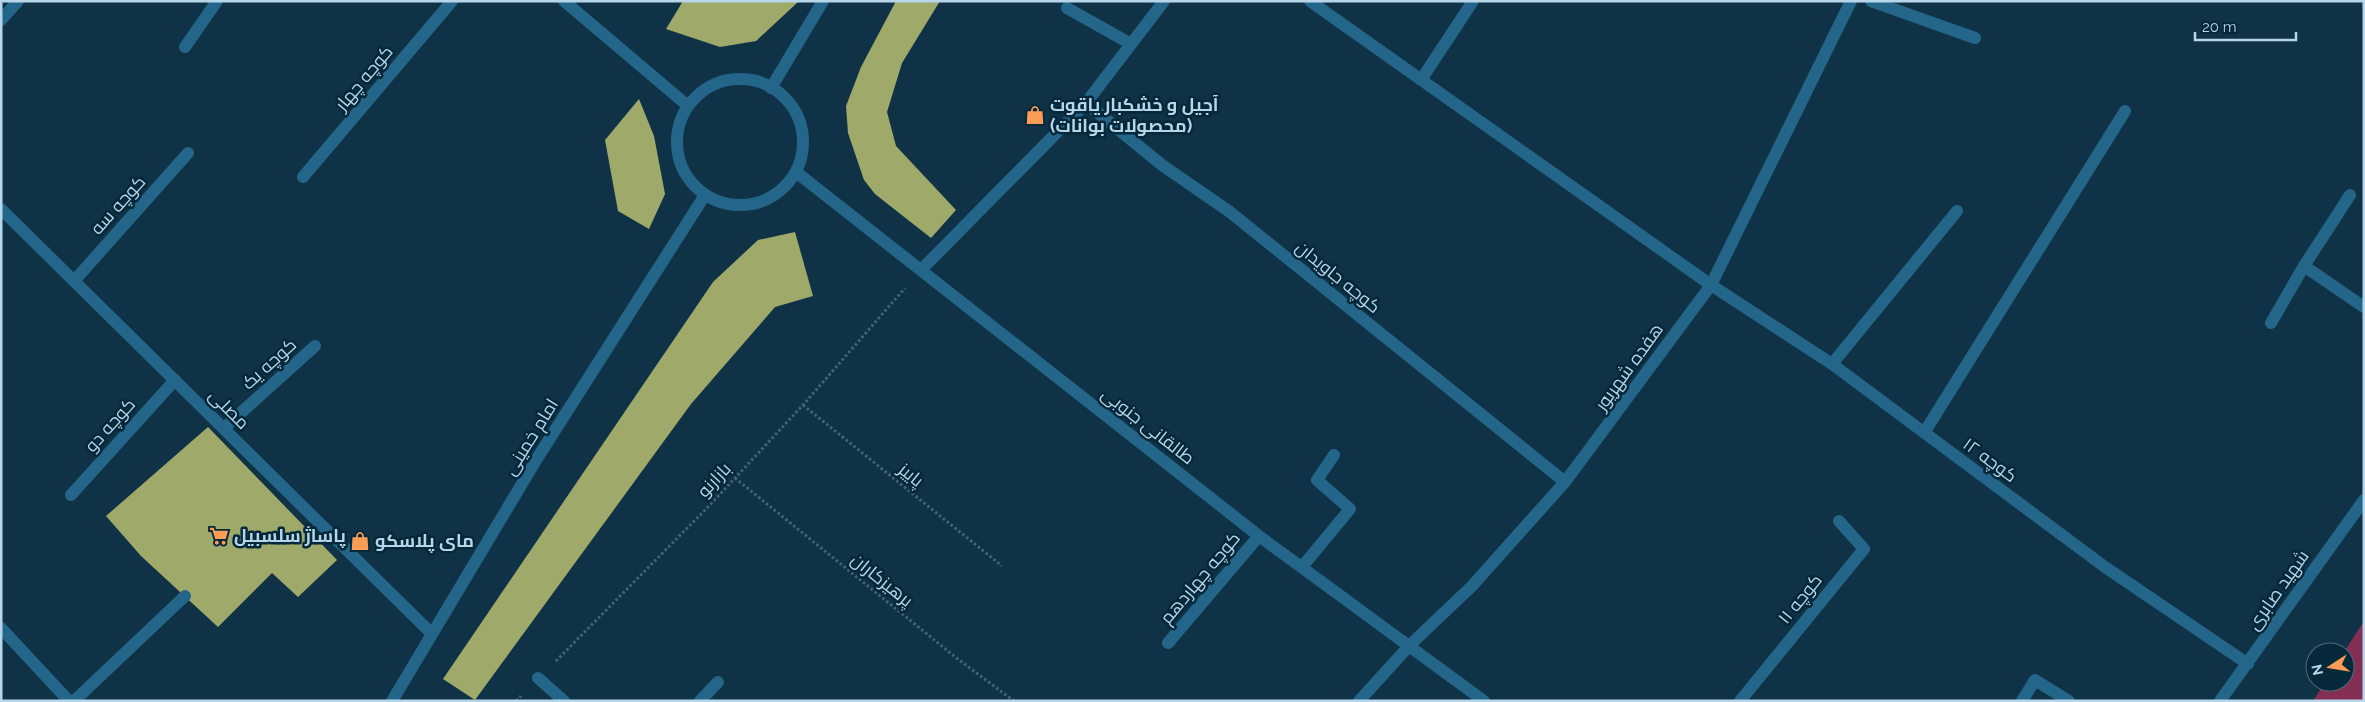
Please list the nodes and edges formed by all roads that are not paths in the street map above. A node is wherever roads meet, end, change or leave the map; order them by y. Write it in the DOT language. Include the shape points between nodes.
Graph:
graph roads {
  1 [pos="18,1"];
  2 [pos="217,1"];
  3 [pos="452,1"];
  4 [pos="564,1"];
  5 [pos="823,1"];
  6 [pos="1164,1"];
  7 [pos="1310,1"];
  8 [pos="1474,1"];
  9 [pos="1851,1"];
  10 [pos="1871,1"];
  11 [pos="1067,8"];
  12 [pos="1,20"];
  13 [pos="1975,38"];
  14 [pos="1131,44"];
  15 [pos="185,47"];
  16 [pos="1421,80"];
  17 [pos="772,88"];
  18 [pos="1086,103"];
  19 [pos="688,106"];
  20 [pos="2125,111"];
  21 [pos="188,153"];
  22 [pos="796,172"];
  23 [pos="302,178"];
  24 [pos="705,195"];
  25 [pos="2350,195"];
  26 [pos="1,209"];
  27 [pos="1957,211"];
  28 [pos="2304,266"];
  29 [pos="922,269"];
  30 [pos="74,281"];
  31 [pos="1711,285"];
  32 [pos="2364,307"];
  33 [pos="2271,322"];
  34 [pos="315,346"];
  35 [pos="1832,364"];
  36 [pos="175,380"];
  37 [pos="224,428"];
  38 [pos="1924,433"];
  39 [pos="1334,456"];
  40 [pos="1565,482"];
  41 [pos="71,495"];
  42 [pos="2364,500"];
  43 [pos="1839,521"];
  44 [pos="1259,536"];
  45 [pos="1302,567"];
  46 [pos="185,596"];
  47 [pos="1,628"];
  48 [pos="432,634"];
  49 [pos="1168,644"];
  50 [pos="1410,645"];
  51 [pos="2248,664"];
  52 [pos="538,678"];
  53 [pos="718,682"];
  54 [pos="69,701"];
  55 [pos="74,701"];
  56 [pos="392,701"];
  57 [pos="564,701"];
  58 [pos="700,701"];
  59 [pos="1359,701"];
  60 [pos="1484,701"];
  61 [pos="1740,701"];
  62 [pos="2022,701"];
  63 [pos="2069,701"];
  64 [pos="2220,701"];
  1 -- 12 [label="street"];
  2 -- 15 [label="street"];
  3 -- 23 [label="street, کوچه چهار"];
  4 -- 19 [label="street"];
  5 -- 17 [label="street"];
  6 -- 14 [label="street"];
  7 -- 16 [label="street, کوچه ۱۲"];
  8 -- 16 [label="street"];
  9 -- 31 [label="street, هفده شهریور"];
  10 -- 13 [label="street"];
  11 -- 14 [label="street"];
  14 -- 18 [label="street"];
  16 -- 31 [label="street, کوچه ۱۲"];
  17 -- 19 [label="street" via="754,80 735,79 716,84"];
  17 -- 22 [label="street" via="787,100 803,134"];
  18 -- 29 [label="street"];
  18 -- 40 [label="street, کوچه جاویدان" via="1162,165 1237,218"];
  19 -- 24 [label="street" via="679,126 677,146 681,165 691,182"];
  20 -- 38 [label="street"];
  21 -- 30 [label="street, کوچه سه"];
  22 -- 24 [label="street" via="783,188 766,200 745,205 725,203"];
  22 -- 29 [label="street, طالقانی جنوبی"];
  24 -- 48 [label="street, امام خمینی" via="538,456"];
  25 -- 28 [label="street"];
  26 -- 30 [label="street, مصلی"];
  27 -- 35 [label="street"];
  28 -- 32 [label="street"];
  28 -- 33 [label="street"];
  29 -- 44 [label="street, طالقانی جنوبی"];
  30 -- 36 [label="street, مصلی"];
  31 -- 35 [label="street, کوچه ۱۲"];
  31 -- 40 [label="street, هفده شهریور"];
  34 -- 37 [label="street, کوچه یک"];
  35 -- 38 [label="street, کوچه ۱۲"];
  36 -- 37 [label="street, مصلی"];
  36 -- 41 [label="street, کوچه دو"];
  37 -- 48 [label="street, مصلی"];
  38 -- 51 [label="street, کوچه ۱۲" via="2105,566"];
  39 -- 45 [label="street" via="1317,480 1350,510"];
  40 -- 50 [label="street, هفده شهریور" via="1472,586"];
  42 -- 51 [label="street, شهید صابری"];
  43 -- 61 [label="street, کوچه ۱۱" via="1864,548"];
  44 -- 45 [label="street, طالقانی جنوبی"];
  44 -- 49 [label="street, کوچه چهاردهم"];
  45 -- 50 [label="street, طالقانی جنوبی"];
  46 -- 55 [label="street"];
  47 -- 54 [label="street"];
  48 -- 56 [label="street, امام خمینی"];
  50 -- 59 [label="street, هفده شهریور"];
  50 -- 60 [label="street, طالقانی جنوبی"];
  51 -- 64 [label="street, شهید صابری"];
  52 -- 57 [label="street"];
  53 -- 58 [label="street"];
  62 -- 63 [label="street" via="2035,680"];
}
